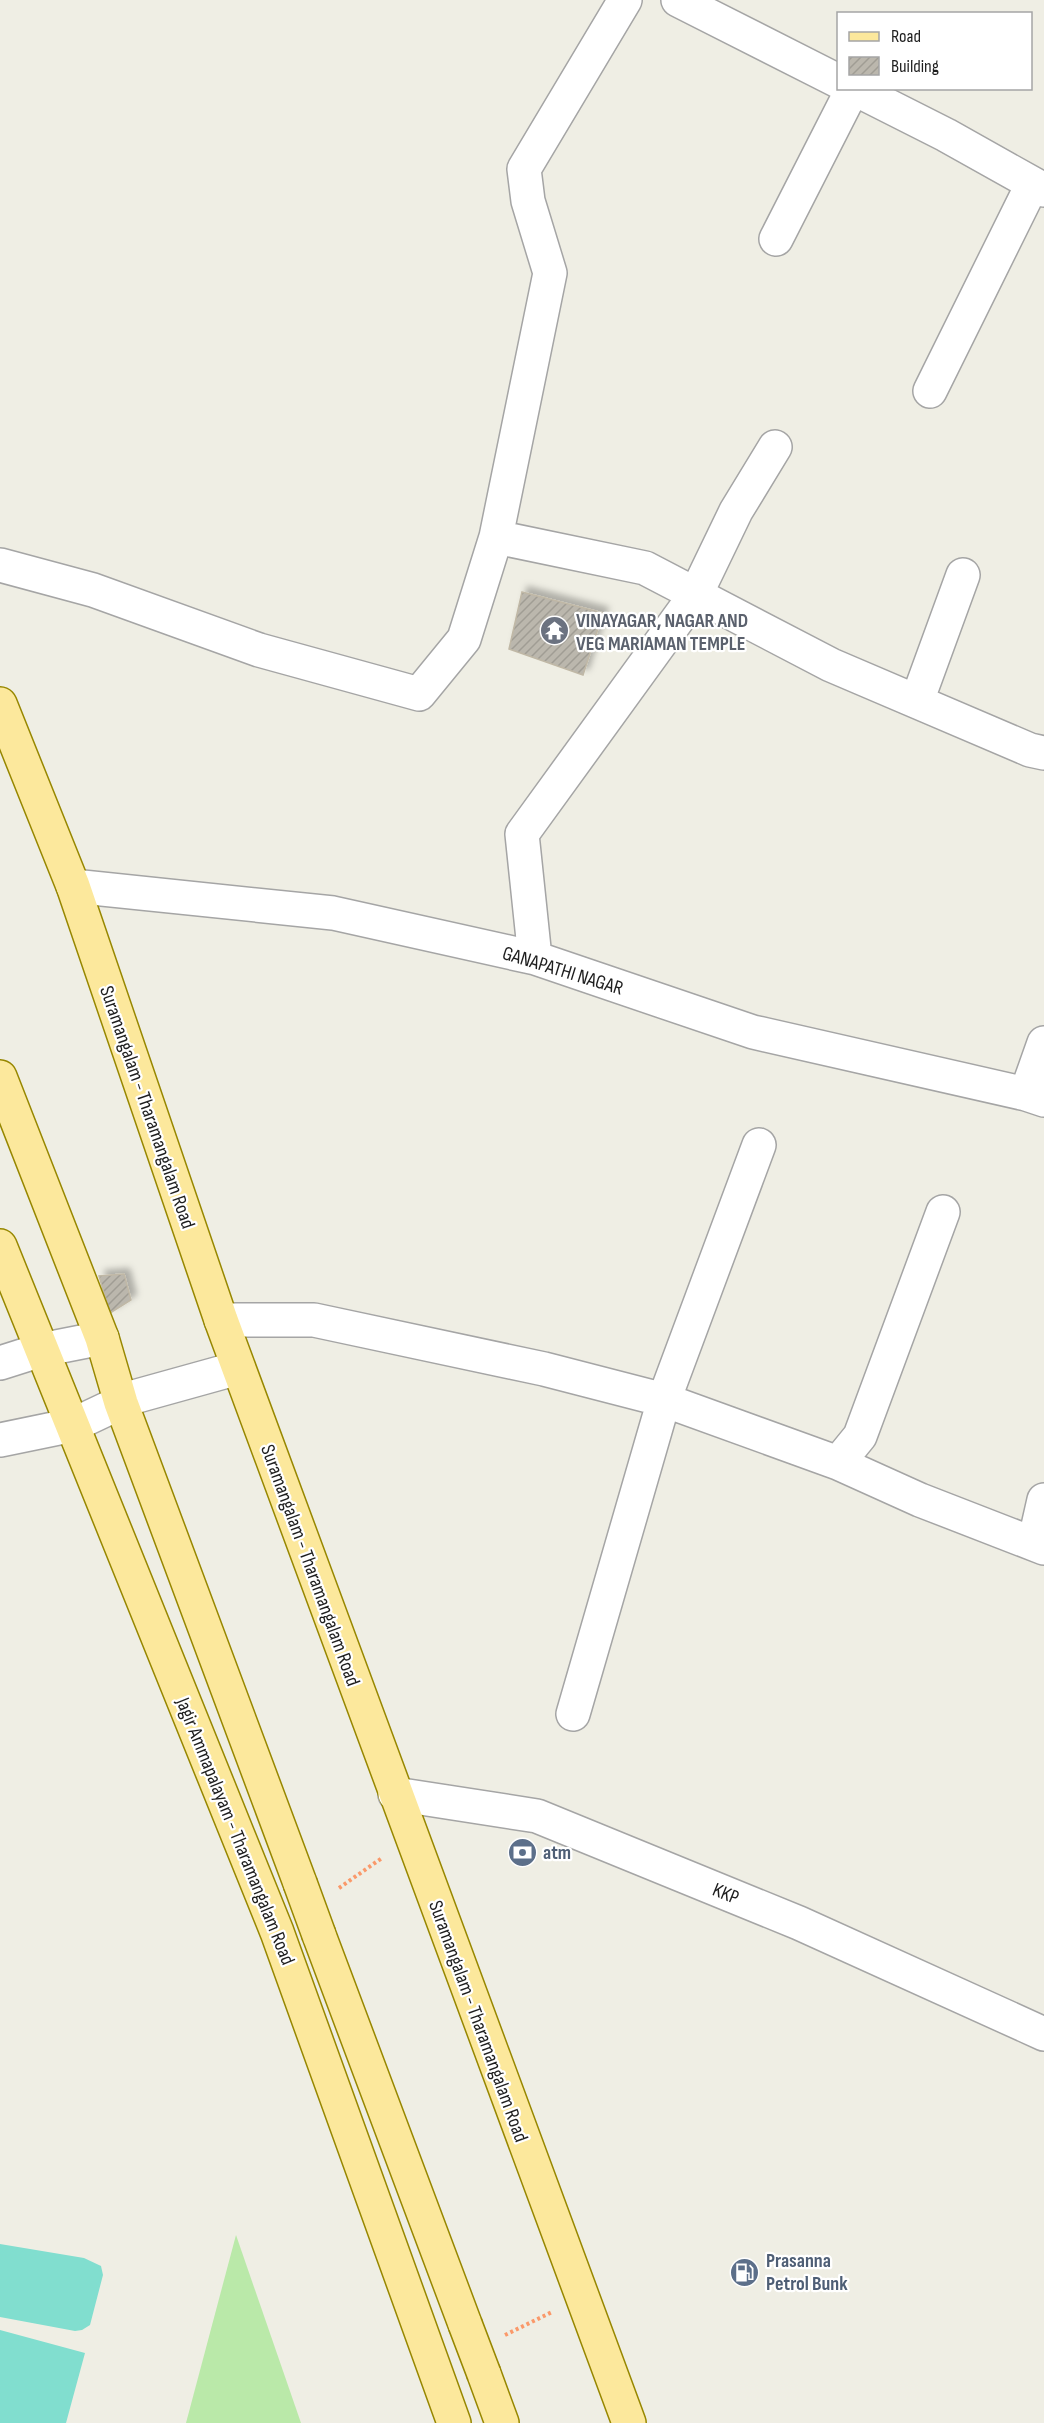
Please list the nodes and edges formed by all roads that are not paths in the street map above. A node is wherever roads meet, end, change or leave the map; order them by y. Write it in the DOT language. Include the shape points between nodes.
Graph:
graph roads {
  1 [pos="625,0"];
  2 [pos="678,0"];
  3 [pos="837,80"];
  4 [pos="852,90"];
  5 [pos="857,90"];
  6 [pos="1038,188"];
  7 [pos="776,239"];
  8 [pos="930,391"];
  9 [pos="776,447"];
  10 [pos="496,537"];
  11 [pos="0,565"];
  12 [pos="963,575"];
  13 [pos="696,594"];
  14 [pos="917,701"];
  15 [pos="0,704"];
  16 [pos="1044,753"];
  17 [pos="73,886"];
  18 [pos="535,958"];
  19 [pos="1044,1043"];
  20 [pos="0,1077"];
  21 [pos="1035,1097"];
  22 [pos="759,1145"];
  23 [pos="943,1212"];
  24 [pos="0,1246"];
  25 [pos="221,1320"];
  26 [pos="102,1338"];
  27 [pos="41,1350"];
  28 [pos="0,1363"];
  29 [pos="238,1368"];
  30 [pos="664,1400"];
  31 [pos="121,1402"];
  32 [pos="73,1425"];
  33 [pos="0,1440"];
  34 [pos="838,1462"];
  35 [pos="1044,1500"];
  36 [pos="1039,1546"];
  37 [pos="573,1714"];
  38 [pos="395,1794"];
  39 [pos="1044,2034"];
  40 [pos="454,2423"];
  41 [pos="502,2423"];
  42 [pos="629,2423"];
  1 -- 10 [label="street" via="524,169 528,201 550,273"];
  2 -- 3 [label="street"];
  4 -- 7 [label="street"];
  5 -- 6 [label="street"];
  6 -- 8 [label="street"];
  9 -- 13 [label="street" via="736,511"];
  10 -- 11 [label="street" via="464,639 419,694 259,650 93,590"];
  10 -- 13 [label="street" via="645,568"];
  12 -- 14 [label="street"];
  13 -- 14 [label="street" via="831,665"];
  13 -- 18 [label="street" via="522,834"];
  14 -- 16 [label="street"];
  15 -- 17 [label="main road, Suramangalam - Tharamangalam Road"];
  17 -- 18 [label="street, GANAPATHI NAGAR" via="333,913"];
  17 -- 25 [label="main road, Suramangalam - Tharamangalam Road"];
  18 -- 21 [label="street, GANAPATHI NAGAR" via="753,1032"];
  19 -- 21 [label="street"];
  20 -- 26 [label="main road"];
  22 -- 30 [label="street"];
  23 -- 34 [label="street" via="860,1436"];
  24 -- 27 [label="main road, Jagir Ammapalayam - Tharamangalam Road"];
  25 -- 29 [label="main road, Suramangalam - Tharamangalam Road"];
  25 -- 30 [label="street" via="314,1320 544,1369"];
  26 -- 27 [label="street"];
  26 -- 31 [label="main road"];
  27 -- 28 [label="street"];
  27 -- 32 [label="main road, Jagir Ammapalayam - Tharamangalam Road"];
  29 -- 31 [label="street"];
  29 -- 38 [label="main road, Suramangalam - Tharamangalam Road"];
  30 -- 34 [label="street"];
  30 -- 37 [label="street"];
  31 -- 32 [label="street"];
  31 -- 41 [label="main road, bridge"];
  32 -- 33 [label="street"];
  32 -- 40 [label="main road, Jagir Ammapalayam - Tharamangalam Road" via="278,1932"];
  34 -- 36 [label="street" via="920,1500"];
  35 -- 36 [label="street"];
  38 -- 39 [label="street, KKP" via="537,1816 800,1923"];
  38 -- 42 [label="main road, Suramangalam - Tharamangalam Road"];
}
